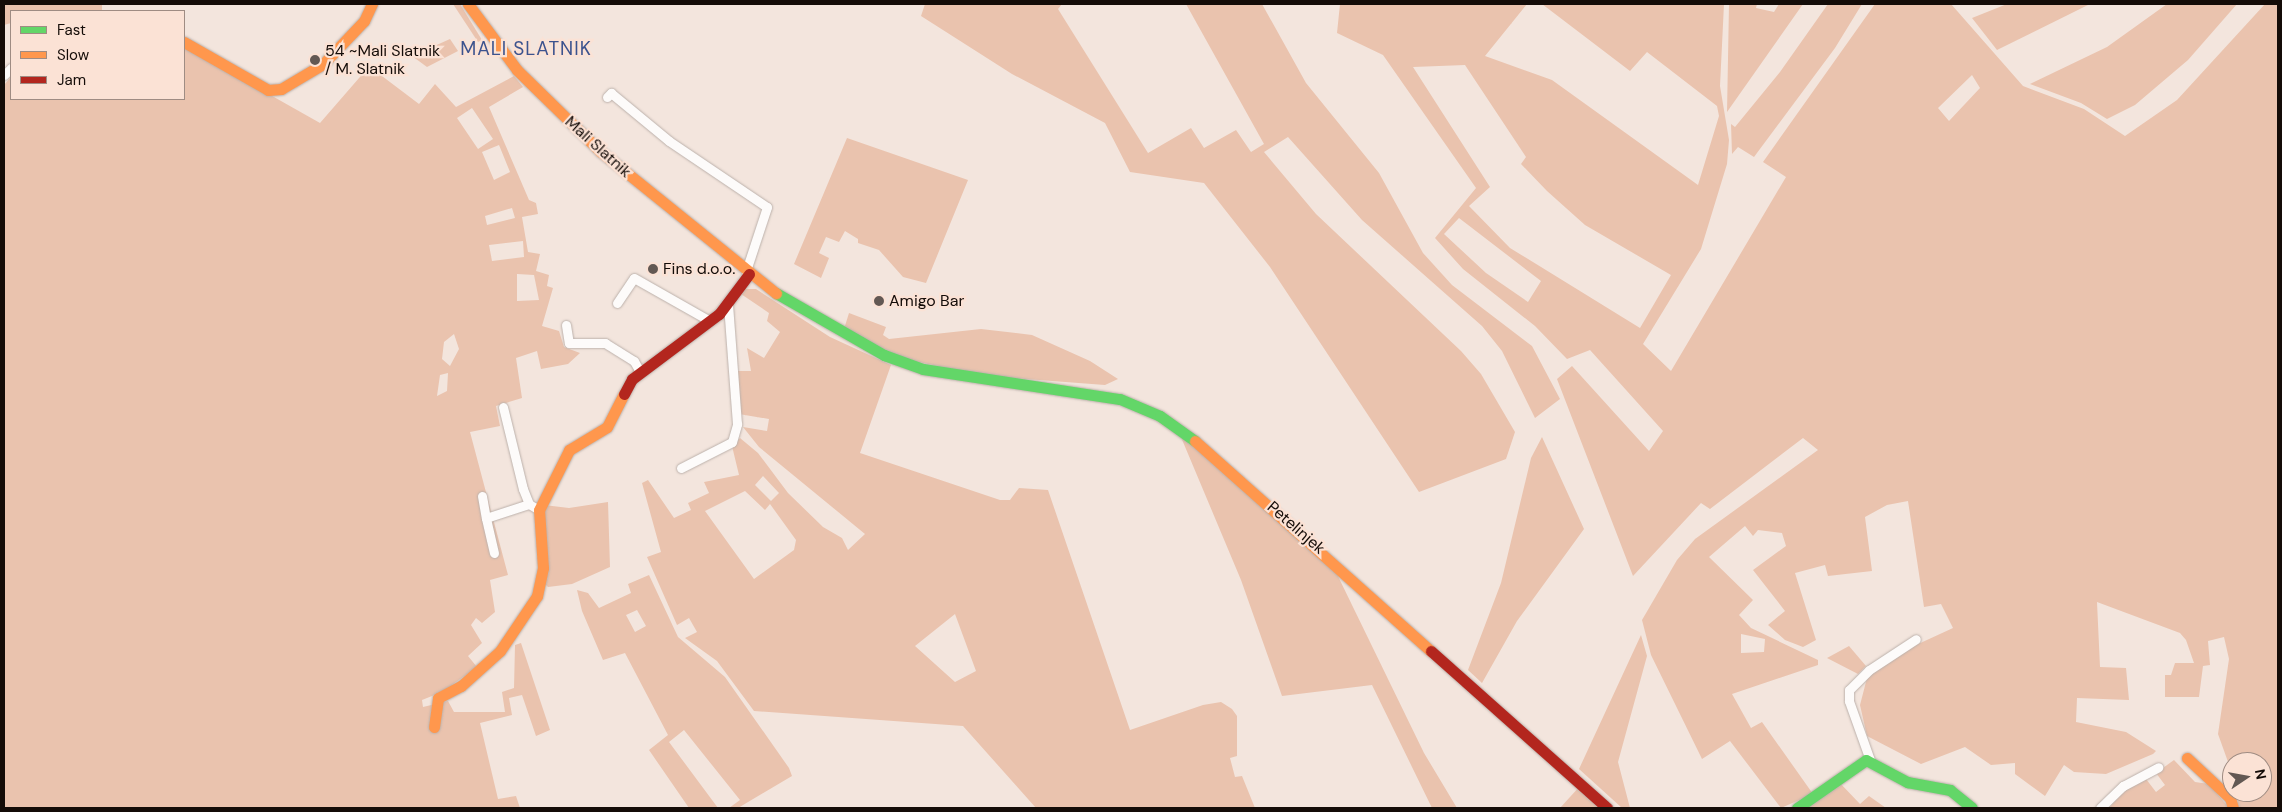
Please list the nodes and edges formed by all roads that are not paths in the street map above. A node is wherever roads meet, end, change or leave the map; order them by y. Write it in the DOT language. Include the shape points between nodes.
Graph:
graph roads {
  1 [pos="372,4"];
  2 [pos="468,4"];
  3 [pos="185,43"];
  4 [pos="607,97"];
  5 [pos="747,273"];
  6 [pos="617,303"];
  7 [pos="728,305"];
  8 [pos="710,321"];
  9 [pos="566,325"];
  10 [pos="923,369"];
  11 [pos="640,372"];
  12 [pos="503,407"];
  13 [pos="681,468"];
  14 [pos="482,496"];
  15 [pos="534,507"];
  16 [pos="486,518"];
  17 [pos="494,552"];
  18 [pos="1916,639"];
  19 [pos="434,727"];
  20 [pos="2186,758"];
  21 [pos="1870,760"];
  22 [pos="2158,767"];
  23 [pos="1608,808"];
  24 [pos="1797,808"];
  25 [pos="1972,808"];
  26 [pos="2100,808"];
  27 [pos="2234,808"];
  1 -- 3 [label="main road" via="364,21 324,64 300,80 268,90"];
  2 -- 5 [label="main road, Mali Slatnik" via="506,56 554,108"];
  4 -- 5 [label="street" via="611,93 669,141 767,207"];
  5 -- 7 [label="main road"];
  5 -- 10 [label="main road, Mali Slatnik" via="836,332"];
  6 -- 8 [label="street" via="634,278"];
  7 -- 8 [label="main road"];
  7 -- 13 [label="street" via="737,424 732,442"];
  8 -- 11 [label="main road"];
  9 -- 11 [label="street" via="569,343 606,342 634,361"];
  10 -- 23 [label="main road, Petelinjek" via="1120,399 1160,416 1277,511"];
  11 -- 15 [label="main road" via="611,423 569,450"];
  12 -- 15 [label="street"];
  14 -- 16 [label="street"];
  15 -- 16 [label="street"];
  15 -- 19 [label="main road" via="542,568 537,596 500,651 434,702"];
  16 -- 17 [label="street"];
  18 -- 21 [label="street" via="1869,670 1849,690 1848,702 1864,734"];
  20 -- 27 [label="main road" via="2230,798"];
  21 -- 24 [label="main road" via="1843,773"];
  21 -- 25 [label="main road" via="1907,782 1950,790"];
  22 -- 26 [label="street" via="2123,786"];
}
